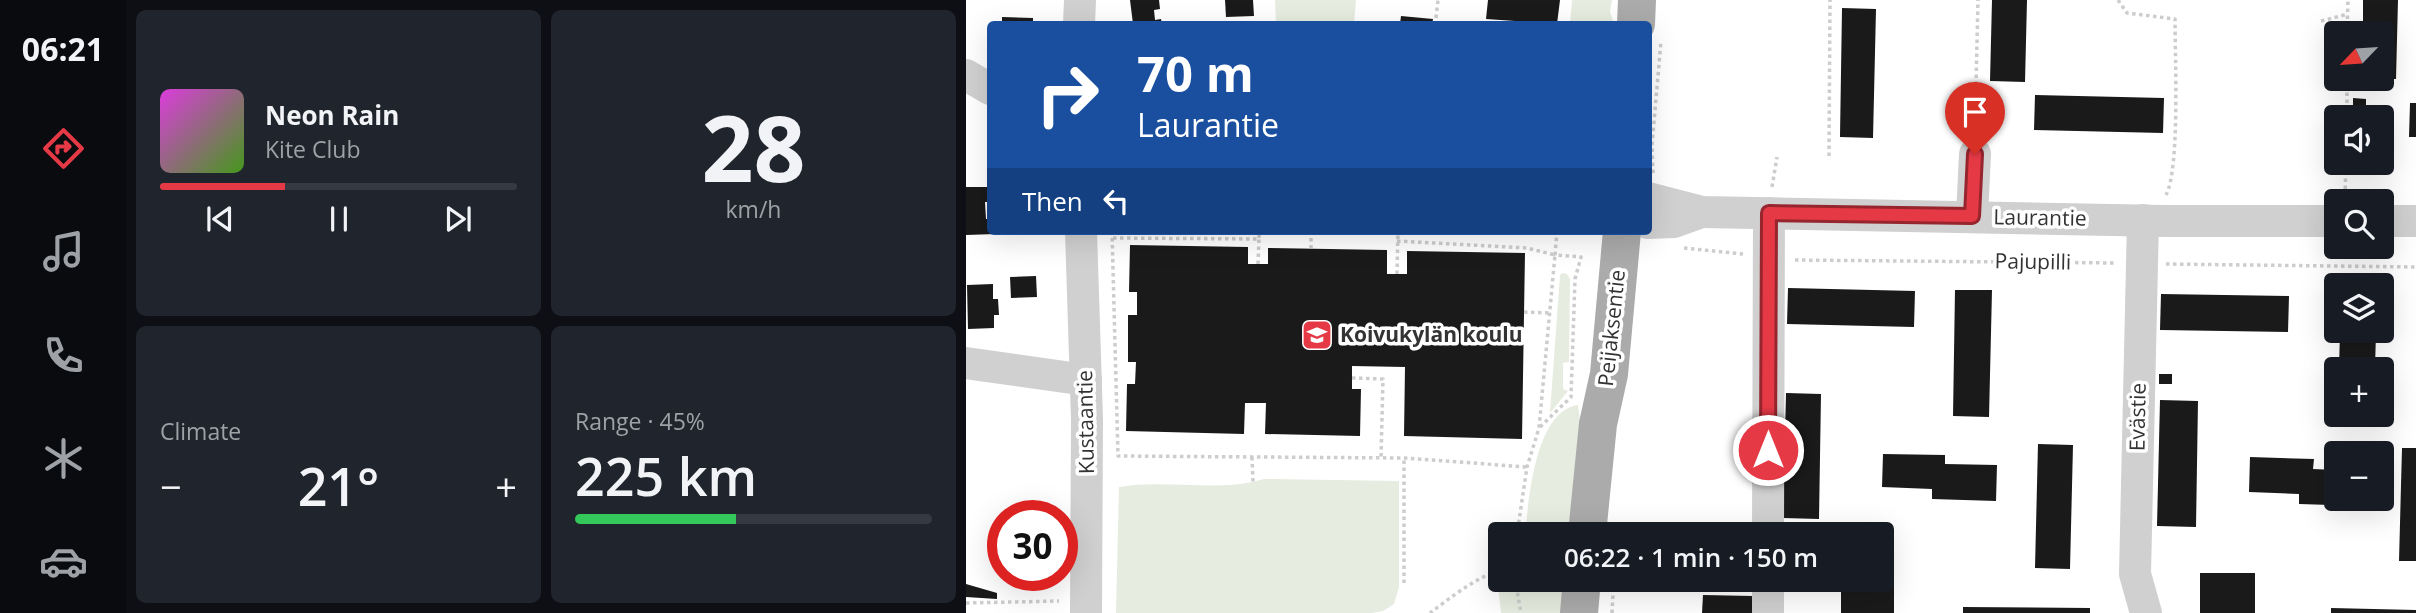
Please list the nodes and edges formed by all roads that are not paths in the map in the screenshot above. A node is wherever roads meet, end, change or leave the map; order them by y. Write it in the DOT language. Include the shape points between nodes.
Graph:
graph roads {
  1 [pos="1080,0"];
  2 [pos="1079,21"];
  3 [pos="966,75"];
  4 [pos="987,87"];
  5 [pos="1975,154"];
  6 [pos="1652,199"];
  7 [pos="1770,201"];
  8 [pos="2324,209"];
  9 [pos="1702,212"];
  10 [pos="1972,216"];
  11 [pos="2143,220"];
  12 [pos="2394,221"];
  13 [pos="2416,221"];
  14 [pos="1652,223"];
  15 [pos="1080,235"];
  16 [pos="1600,235"];
  17 [pos="1622,235"];
  18 [pos="966,362"];
  19 [pos="1086,380"];
  20 [pos="1598,424"];
  21 [pos="1601,522"];
  22 [pos="1768,522"];
  23 [pos="1581,592"];
  24 [pos="1768,592"];
  25 [pos="1086,607"];
  26 [pos="1579,613"];
  27 [pos="1768,613"];
  28 [pos="2146,613"];
  1 -- 2 [label="street"];
  3 -- 4 [label="street"];
  5 -- 10 [label="street"];
  6 -- 9 [label="street, Laurantie"];
  7 -- 9 [label="street, Laurantie"];
  7 -- 10 [label="street, Laurantie"];
  7 -- 22 [label="street"];
  8 -- 11 [label="street, Laurantie"];
  9 -- 14 [label="street, Laurantie" via="1674,222"];
  10 -- 11 [label="street, Laurantie"];
  11 -- 28 [label="street, Evästie" via="2134,574"];
  12 -- 13 [label="street"];
  15 -- 19 [label="street, Kustaantie"];
  16 -- 20 [label="main road, Peijaksentie" via="1592,373"];
  17 -- 20 [label="main road, Peijaksentie" via="1609,373"];
  18 -- 19 [label="street"];
  19 -- 25 [label="street, Kustaantie"];
  20 -- 21 [label="main road, Peijaksentie"];
  23 -- 26 [label="main road"];
  24 -- 27 [label="street"];
}
